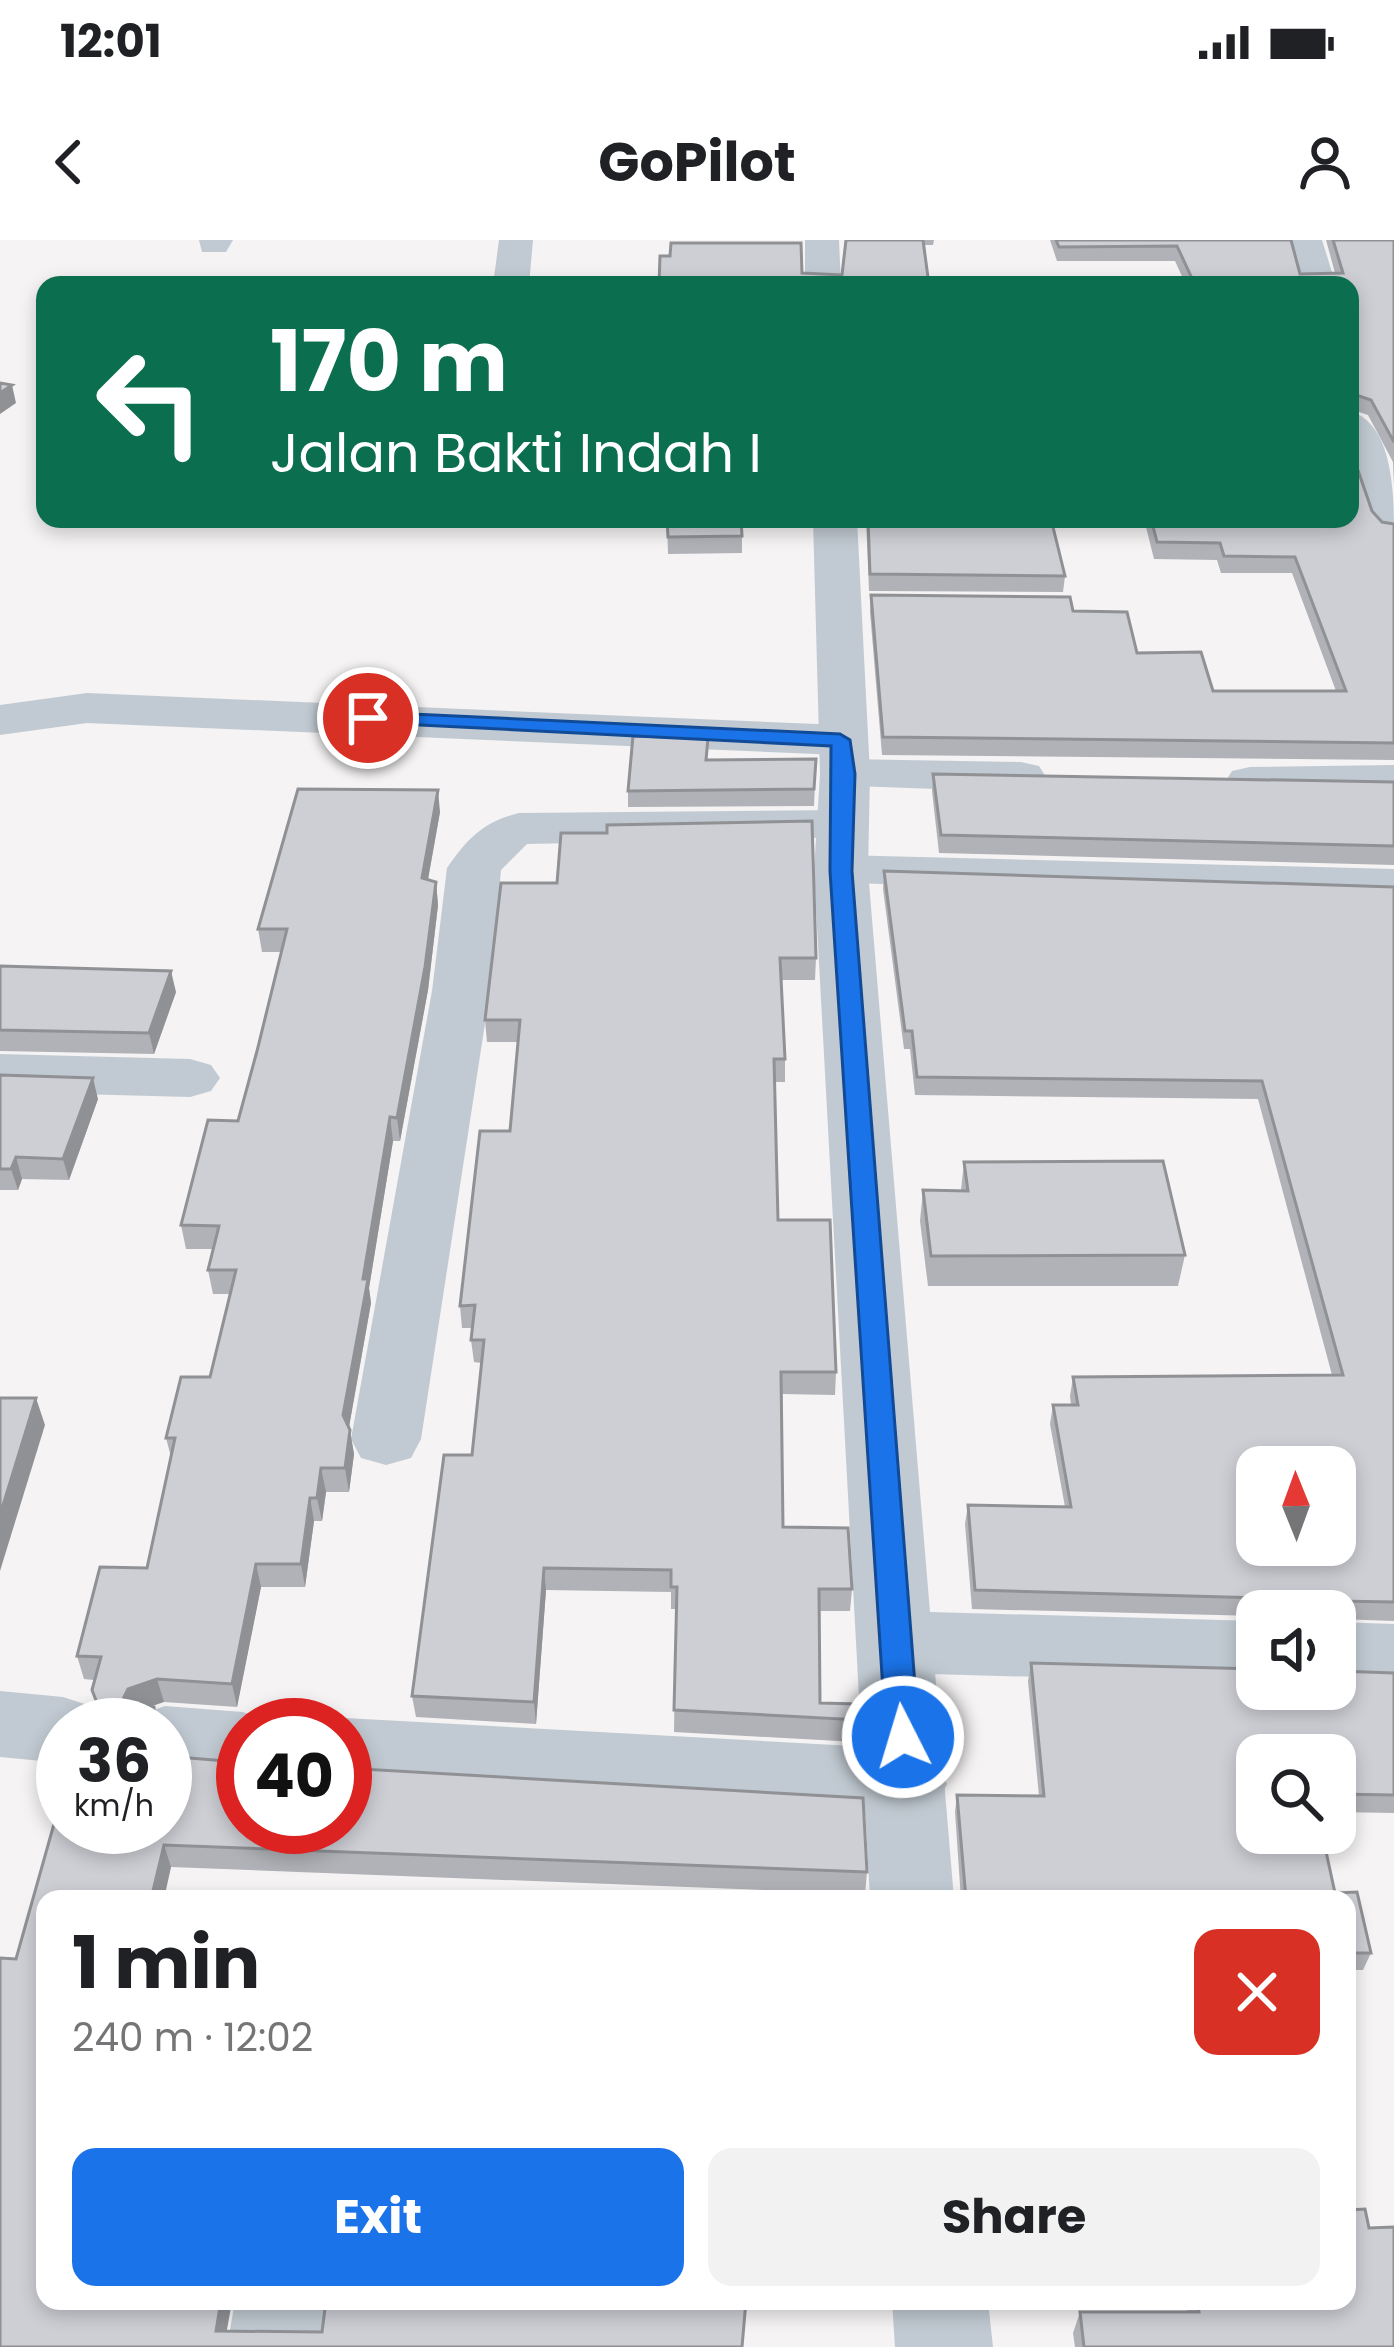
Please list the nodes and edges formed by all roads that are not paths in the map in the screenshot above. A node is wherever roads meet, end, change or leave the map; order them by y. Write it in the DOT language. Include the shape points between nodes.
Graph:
graph roads {
  1 [pos="516,240"];
  2 [pos="822,240"];
  3 [pos="1305,240"];
  4 [pos="512,276"];
  5 [pos="824,276"];
  6 [pos="1315,276"];
  7 [pos="1359,444"];
  8 [pos="1394,525"];
  9 [pos="835,528"];
  10 [pos="0,685"];
  11 [pos="87,708"];
  12 [pos="0,720"];
  13 [pos="1080,779"];
  14 [pos="1394,780"];
  15 [pos="1198,781"];
  16 [pos="842,803"];
  17 [pos="1394,885"];
  18 [pos="0,1072"];
  19 [pos="190,1078"];
  20 [pos="386,1439"];
  21 [pos="894,1642"];
  22 [pos="1236,1651"];
  23 [pos="1356,1655"];
  24 [pos="1394,1656"];
  25 [pos="0,1724"];
  26 [pos="36,1727"];
  27 [pos="372,1754"];
  28 [pos="907,1784"];
  29 [pos="912,1890"];
  30 [pos="282,2310"];
  31 [pos="941,2310"];
  32 [pos="276,2347"];
  33 [pos="944,2347"];
  1 -- 4 [label="street"];
  2 -- 5 [label="street"];
  3 -- 6 [label="street"];
  7 -- 8 [label="street"];
  9 -- 16 [label="street"];
  10 -- 11 [label="street"];
  11 -- 12 [label="street"];
  11 -- 16 [label="street" via="323,716"];
  13 -- 16 [label="street"];
  14 -- 15 [label="street"];
  16 -- 17 [label="street"];
  16 -- 20 [label="street" via="519,829 487,848 474,868"];
  16 -- 21 [label="street"];
  18 -- 19 [label="street"];
  21 -- 22 [label="street"];
  21 -- 28 [label="street"];
  23 -- 24 [label="street"];
  25 -- 26 [label="street"];
  27 -- 28 [label="street"];
  28 -- 29 [label="street"];
  30 -- 32 [label="street"];
  31 -- 33 [label="street"];
}
